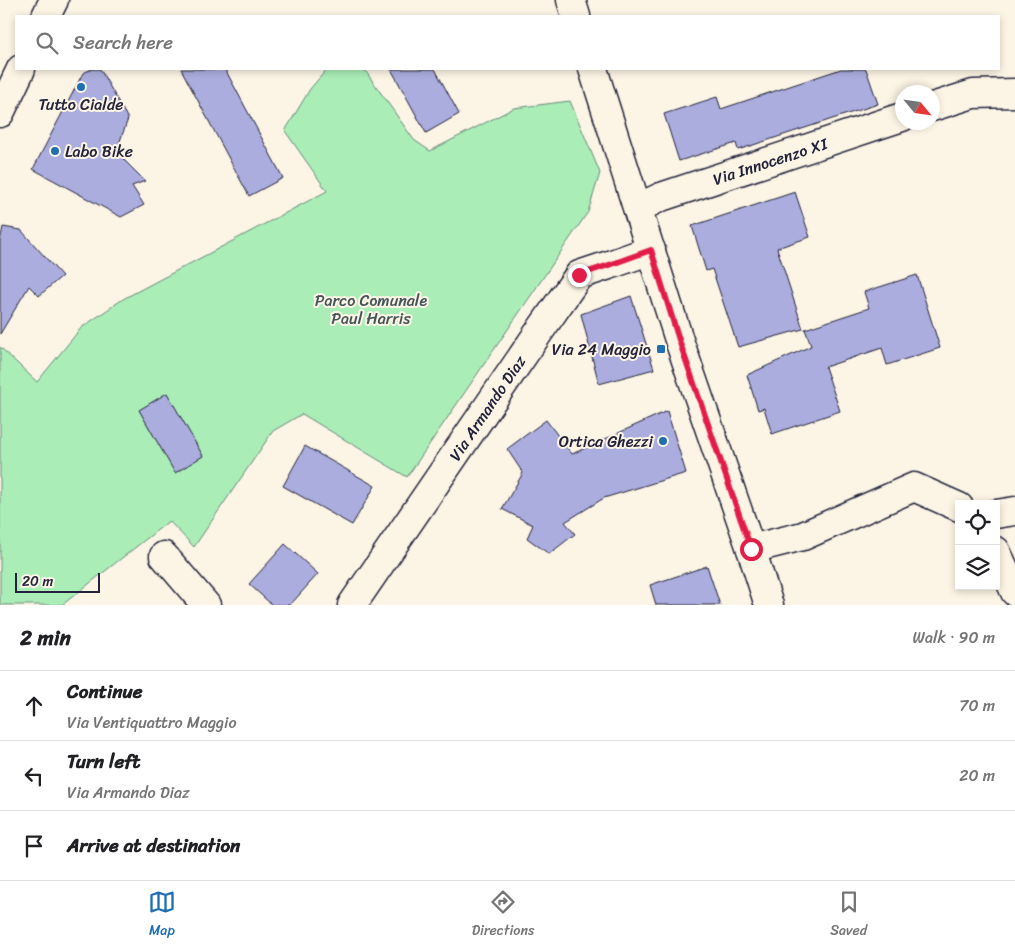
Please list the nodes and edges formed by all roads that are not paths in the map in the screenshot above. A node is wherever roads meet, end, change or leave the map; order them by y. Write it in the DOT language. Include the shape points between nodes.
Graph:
graph roads {
  1 [pos="54,0"];
  2 [pos="571,0"];
  3 [pos="46,15"];
  4 [pos="576,15"];
  5 [pos="21,70"];
  6 [pos="593,70"];
  7 [pos="1015,93"];
  8 [pos="940,104"];
  9 [pos="0,113"];
  10 [pos="895,119"];
  11 [pos="638,208"];
  12 [pos="651,250"];
  13 [pos="955,505"];
  14 [pos="1015,511"];
  15 [pos="1000,513"];
  16 [pos="751,549"];
  17 [pos="164,556"];
  18 [pos="1000,560"];
  19 [pos="1015,592"];
  20 [pos="206,605"];
  21 [pos="352,605"];
  22 [pos="769,605"];
  1 -- 3 [label="street"];
  2 -- 4 [label="street"];
  5 -- 9 [label="street"];
  6 -- 11 [label="street"];
  7 -- 8 [label="street" via="973,94"];
  10 -- 11 [label="street, Via Innocenzo XI" via="661,196"];
  11 -- 12 [label="street"];
  12 -- 16 [label="street"];
  12 -- 21 [label="street, Via Armando Diaz" via="579,275"];
  13 -- 16 [label="street" via="914,488 803,536"];
  14 -- 15 [label="street"];
  16 -- 22 [label="street"];
  17 -- 20 [label="street"];
  18 -- 19 [label="street"];
}
